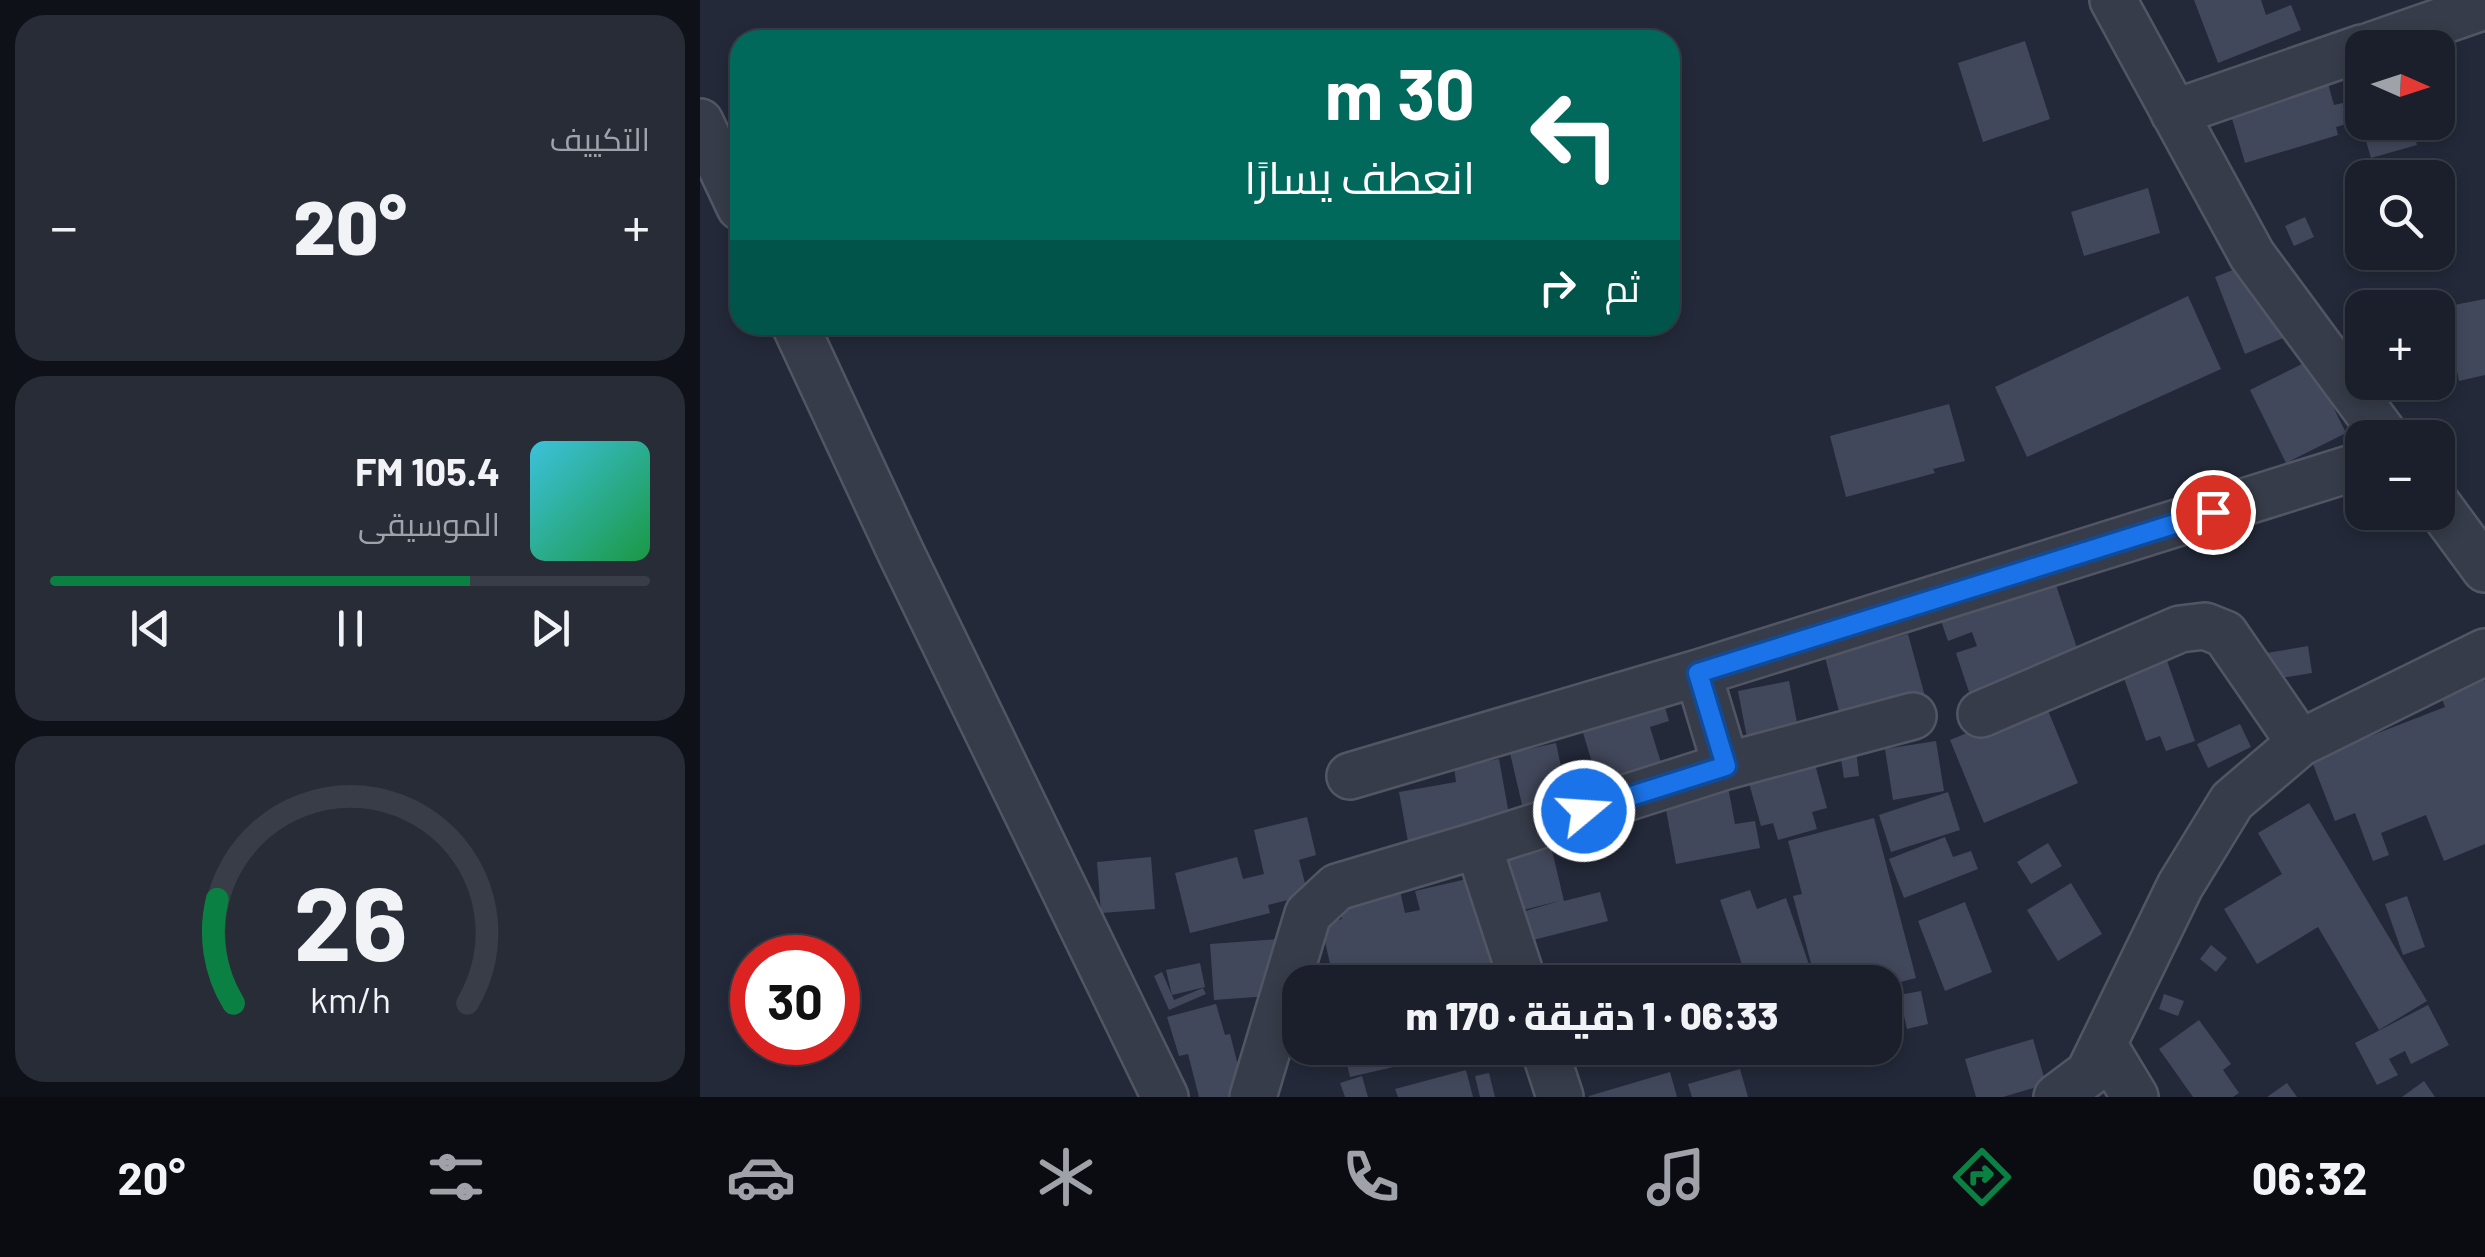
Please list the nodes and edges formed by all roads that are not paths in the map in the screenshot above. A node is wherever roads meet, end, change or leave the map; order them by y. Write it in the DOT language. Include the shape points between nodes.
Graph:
graph roads {
  1 [pos="2112,0"];
  2 [pos="2485,6"];
  3 [pos="2415,30"];
  4 [pos="2345,54"];
  5 [pos="2174,113"];
  6 [pos="700,122"];
  7 [pos="730,186"];
  8 [pos="800,335"];
  9 [pos="2374,420"];
  10 [pos="2345,470"];
  11 [pos="2455,529"];
  12 [pos="2485,570"];
  13 [pos="2485,652"];
  14 [pos="1698,673"];
  15 [pos="1981,714"];
  16 [pos="1914,716"];
  17 [pos="2300,743"];
  18 [pos="1726,766"];
  19 [pos="1350,776"];
  20 [pos="1478,845"];
  21 [pos="1517,965"];
  22 [pos="1550,1065"];
  23 [pos="2085,1078"];
  24 [pos="1165,1097"];
  25 [pos="1253,1097"];
  26 [pos="1560,1097"];
  27 [pos="2135,1097"];
  1 -- 5 [label="street"];
  2 -- 3 [label="street"];
  4 -- 5 [label="street"];
  5 -- 9 [label="street" via="2252,254"];
  6 -- 7 [label="street"];
  8 -- 24 [label="street"];
  10 -- 14 [label="street"];
  11 -- 12 [label="street"];
  13 -- 17 [label="street"];
  14 -- 18 [label="street"];
  14 -- 19 [label="street"];
  15 -- 17 [label="street" via="2180,629 2206,626 2225,634"];
  16 -- 18 [label="street"];
  17 -- 23 [label="street" via="2232,801 2180,886"];
  18 -- 20 [label="street"];
  20 -- 21 [label="street"];
  20 -- 25 [label="street" via="1337,887 1308,914"];
  22 -- 26 [label="street"];
  23 -- 27 [label="street"];
}
